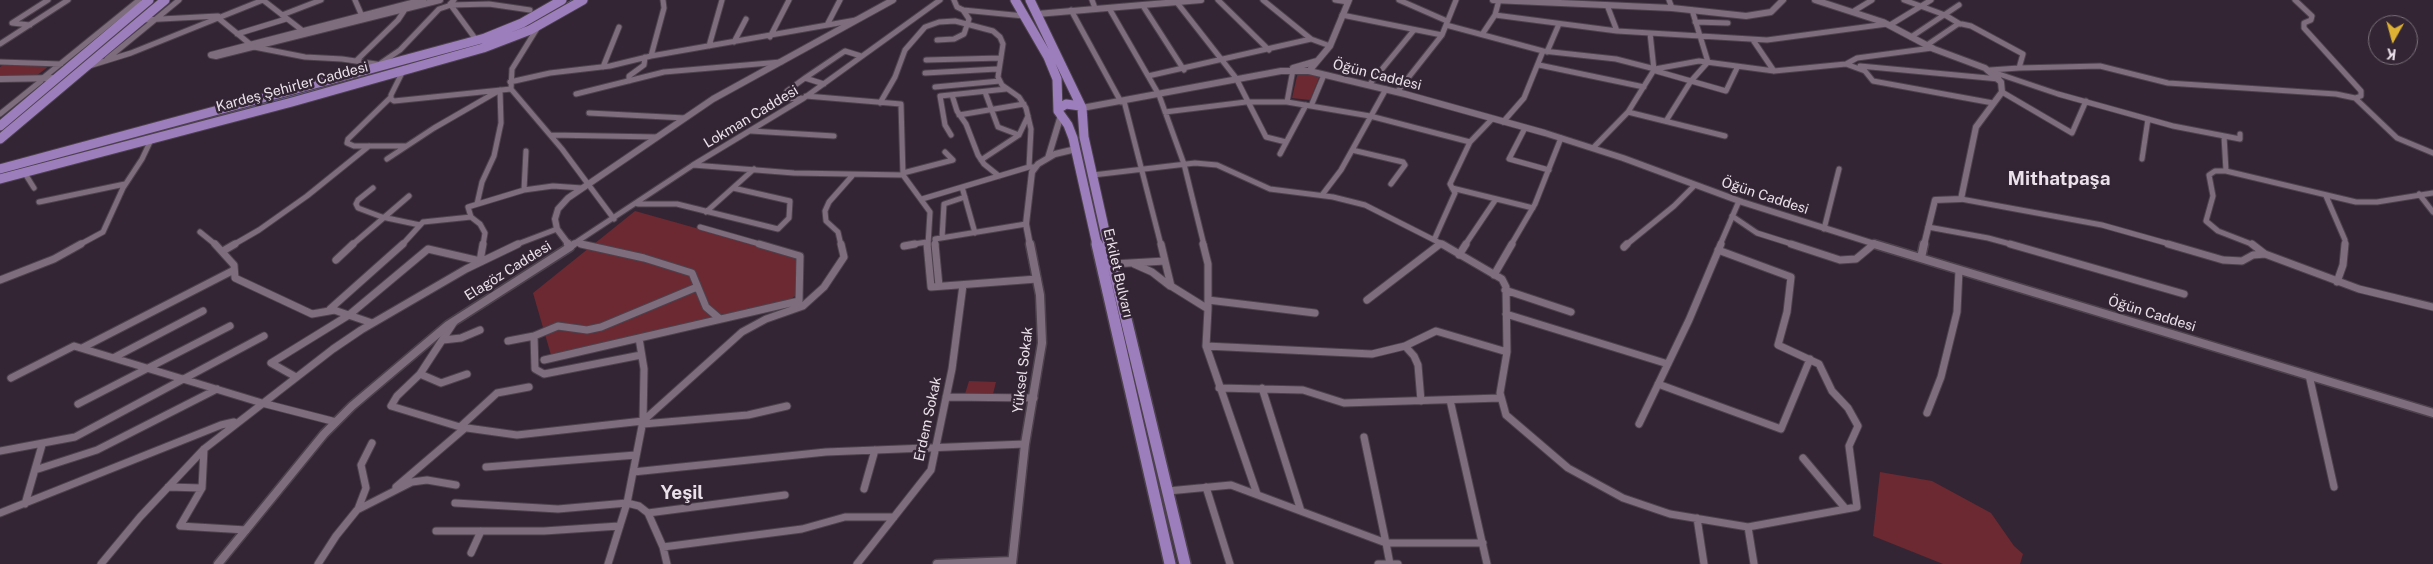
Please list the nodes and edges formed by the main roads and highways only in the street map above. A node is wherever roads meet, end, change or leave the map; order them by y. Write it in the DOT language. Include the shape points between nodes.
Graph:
graph roads {
  1 [pos="149,0"];
  2 [pos="164,0"];
  3 [pos="562,0"];
  4 [pos="583,0"];
  5 [pos="1015,0"];
  6 [pos="1030,0"];
  7 [pos="1074,94"];
  8 [pos="1058,95"];
  9 [pos="1081,109"];
  10 [pos="1059,112"];
  11 [pos="0,126"];
  12 [pos="0,139"];
  13 [pos="0,168"];
  14 [pos="0,178"];
  15 [pos="1170,564"];
  16 [pos="1185,564"];
  1 -- 11 [label="main road"];
  2 -- 12 [label="main road"];
  3 -- 13 [label="main road, Kardeş Şehirler Caddesi" via="514,27 477,41"];
  4 -- 14 [label="main road, Kardeş Şehirler Caddesi" via="538,26 493,45 151,140"];
  5 -- 8 [label="main road, Erkilet Bulvarı" via="1048,57 1057,78"];
  6 -- 7 [label="main road, Erkilet Bulvarı"];
  7 -- 8 [label="main road" via="1068,98"];
  7 -- 9 [label="main road, Erkilet Bulvarı"];
  8 -- 10 [label="main road, Erkilet Bulvarı"];
  9 -- 10 [label="main road" via="1072,116"];
  9 -- 10 [label="main road" via="1070,104"];
  9 -- 16 [label="main road, Erkilet Bulvarı" via="1084,137 1113,264"];
  10 -- 15 [label="main road, Erkilet Bulvarı" via="1076,149"];
}
